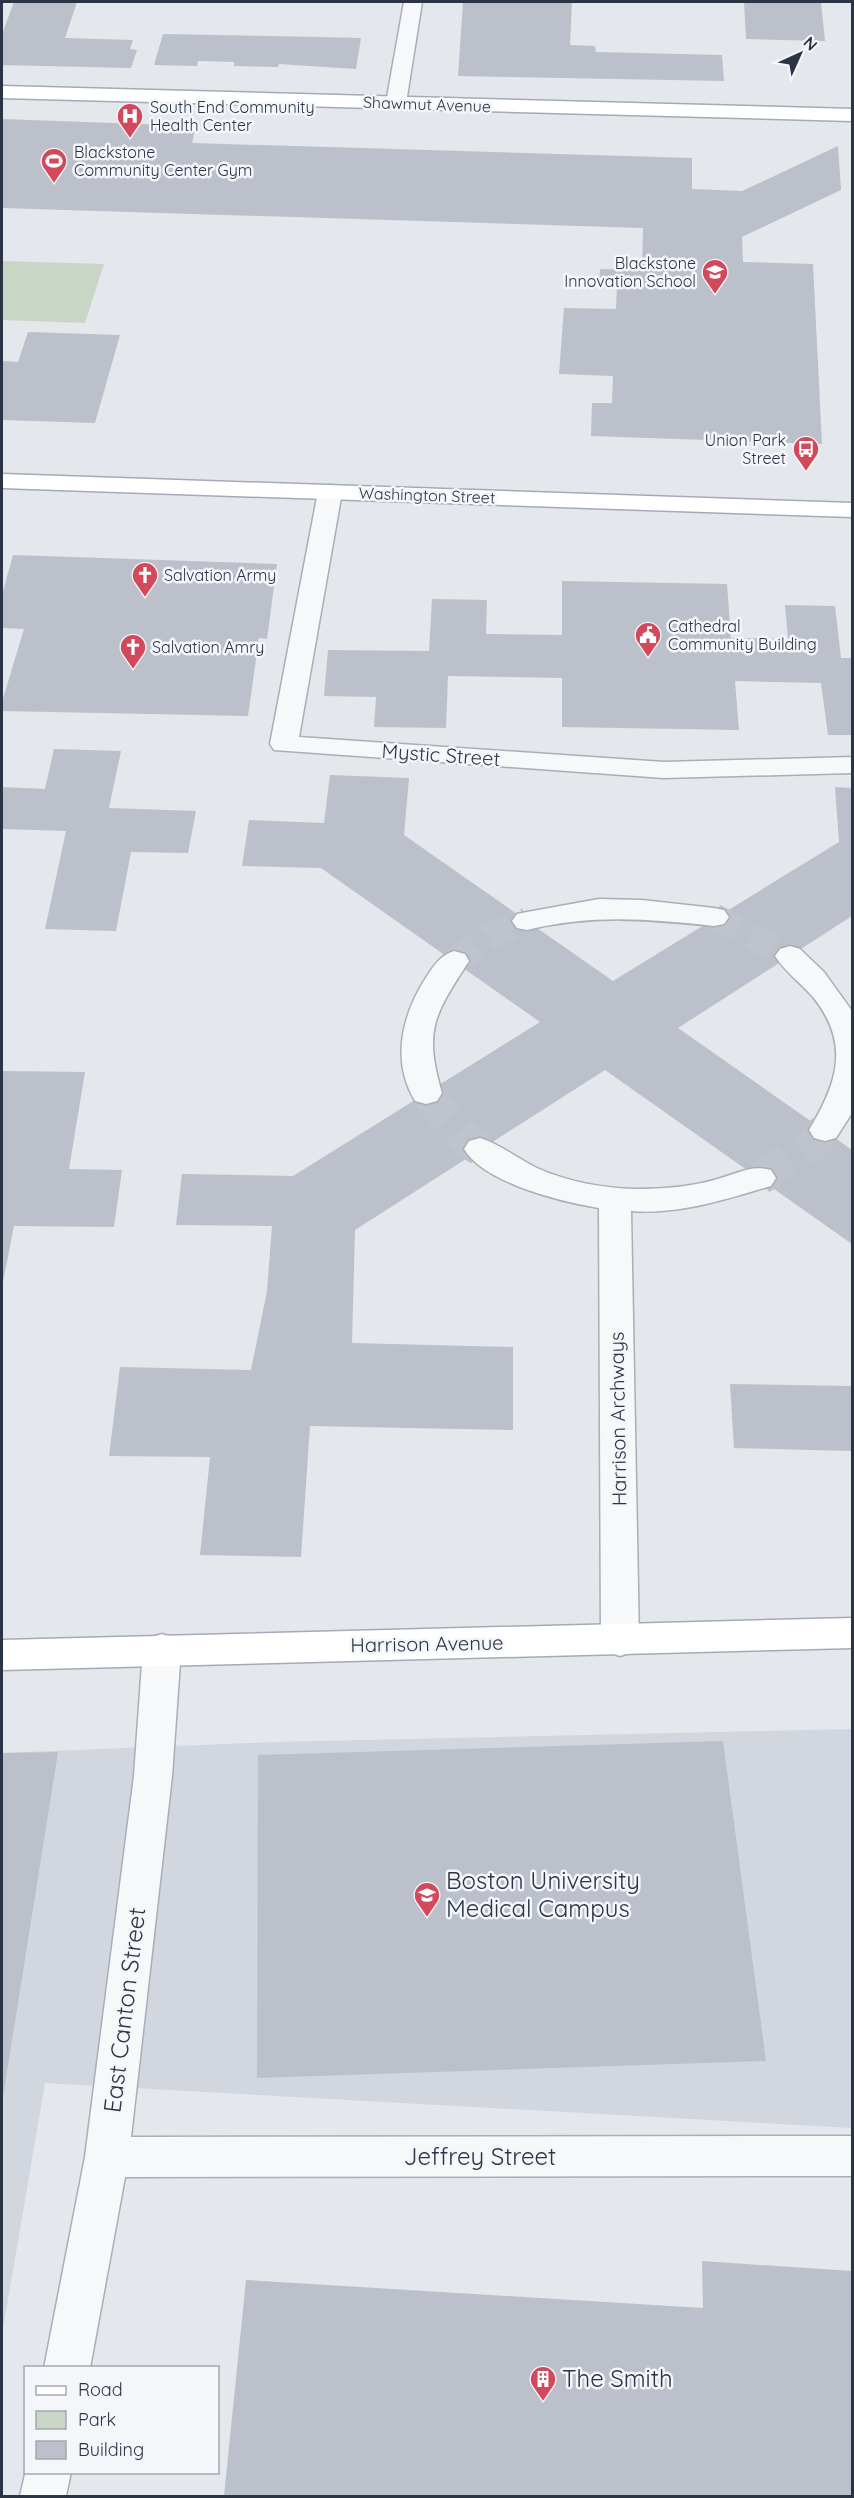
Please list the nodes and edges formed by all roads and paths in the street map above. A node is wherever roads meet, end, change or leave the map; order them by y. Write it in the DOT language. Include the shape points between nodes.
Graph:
graph roads {
  1 [pos="413,2"];
  2 [pos="2,92"];
  3 [pos="396,103"];
  4 [pos="852,115"];
  5 [pos="2,480"];
  6 [pos="330,492"];
  7 [pos="852,510"];
  8 [pos="852,765"];
  9 [pos="714,917"];
  10 [pos="527,921"];
  11 [pos="790,956"];
  12 [pos="454,961"];
  13 [pos="852,1056"];
  14 [pos="426,1093"];
  15 [pos="825,1130"];
  16 [pos="480,1149"];
  17 [pos="760,1178"];
  18 [pos="615,1198"];
  19 [pos="852,1633"];
  20 [pos="620,1641"];
  21 [pos="162,1649"];
  22 [pos="2,1655"];
  23 [pos="852,2156"];
  24 [pos="107,2157"];
  25 [pos="67,2366"];
  26 [pos="48,2474"];
  27 [pos="43,2496"];
  1 -- 3 [label="street"];
  2 -- 3 [label="main road, Shawmut Avenue"];
  3 -- 4 [label="main road, Shawmut Avenue"];
  5 -- 6 [label="main road, Washington Street"];
  6 -- 7 [label="main road, Washington Street"];
  6 -- 8 [label="street, Mystic Street" via="285,744 664,770"];
  9 -- 10 [label="street" via="621,906 587,908"];
  11 -- 13 [label="street" via="827,991 846,1025"];
  12 -- 14 [label="street" via="422,1011 416,1033 416,1056"];
  13 -- 15 [label="street" via="845,1097"];
  16 -- 18 [label="street" via="515,1171 551,1185"];
  17 -- 18 [label="street" via="687,1197"];
  18 -- 20 [label="street, Harrison Archways"];
  19 -- 20 [label="main road, Harrison Avenue"];
  20 -- 21 [label="main road, Harrison Avenue"];
  21 -- 22 [label="main road, Harrison Avenue"];
  21 -- 24 [label="street, East Canton Street" via="153,1776"];
  23 -- 24 [label="street, Jeffrey Street"];
  24 -- 25 [label="street, East Canton Street"];
  26 -- 27 [label="street"];
}
